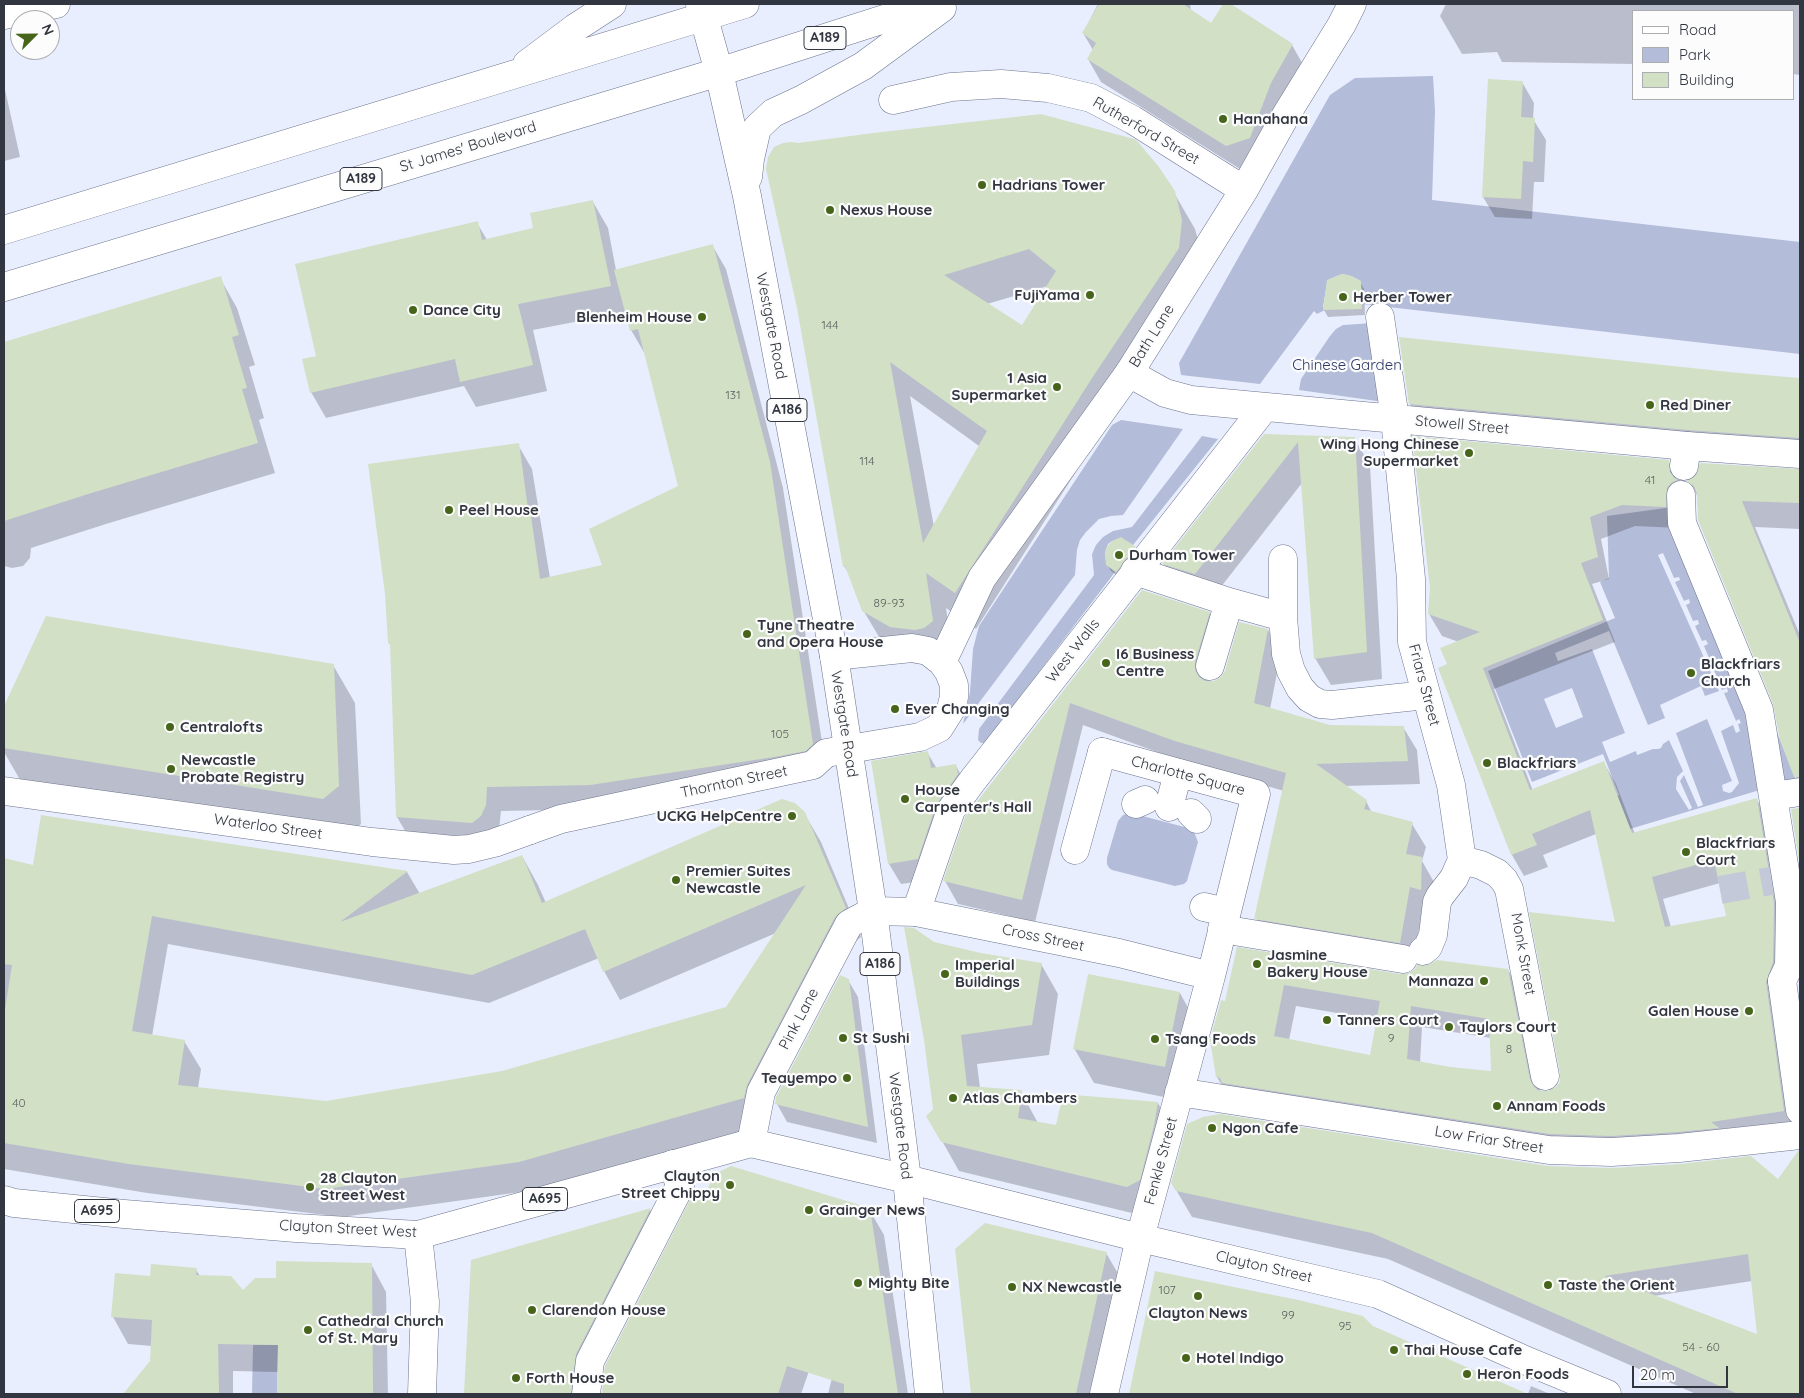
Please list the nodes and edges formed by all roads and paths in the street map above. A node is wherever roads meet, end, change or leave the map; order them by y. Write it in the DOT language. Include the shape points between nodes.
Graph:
graph roads {
  1 [pos="56,4"];
  2 [pos="612,4"];
  3 [pos="745,4"];
  4 [pos="931,4"];
  5 [pos="948,4"];
  6 [pos="1352,4"];
  7 [pos="702,10"];
  8 [pos="4,15"];
  9 [pos="718,72"];
  10 [pos="512,76"];
  11 [pos="893,100"];
  12 [pos="1244,190"];
  13 [pos="747,196"];
  14 [pos="4,230"];
  15 [pos="4,287"];
  16 [pos="1380,317"];
  17 [pos="1130,373"];
  18 [pos="1264,408"];
  19 [pos="1395,419"];
  20 [pos="1800,454"];
  21 [pos="1681,495"];
  22 [pos="1282,558"];
  23 [pos="1135,571"];
  24 [pos="1229,602"];
  25 [pos="1283,617"];
  26 [pos="834,656"];
  27 [pos="942,662"];
  28 [pos="1210,666"];
  29 [pos="1426,695"];
  30 [pos="848,750"];
  31 [pos="1178,773"];
  32 [pos="4,791"];
  33 [pos="1800,792"];
  34 [pos="1772,796"];
  35 [pos="1168,809"];
  36 [pos="530,830"];
  37 [pos="1075,850"];
  38 [pos="1462,860"];
  39 [pos="873,911"];
  40 [pos="916,912"];
  41 [pos="1217,916"];
  42 [pos="1211,976"];
  43 [pos="1545,1076"];
  44 [pos="1179,1092"];
  45 [pos="1800,1110"];
  46 [pos="1800,1135"];
  47 [pos="751,1143"];
  48 [pos="673,1164"];
  49 [pos="907,1179"];
  50 [pos="7,1203"];
  51 [pos="418,1235"];
  52 [pos="1140,1238"];
  53 [pos="422,1394"];
  54 [pos="586,1394"];
  55 [pos="929,1394"];
  56 [pos="1104,1394"];
  57 [pos="1607,1394"];
  1 -- 8 [label="street"];
  2 -- 10 [label="street"];
  3 -- 7 [label="street"];
  4 -- 9 [label="street, St James' Boulevard / A189"];
  5 -- 13 [label="street" via="863,66 773,113 757,128"];
  6 -- 12 [label="street, Bath Lane"];
  7 -- 9 [label="street, Westgate Road / A186"];
  7 -- 10 [label="street"];
  9 -- 13 [label="street, Westgate Road / A186"];
  9 -- 15 [label="street, St James' Boulevard / A189"];
  10 -- 14 [label="street"];
  11 -- 12 [label="street, Rutherford Street" via="952,87 1001,84 1048,88 1091,98 1133,120"];
  12 -- 17 [label="street, Bath Lane"];
  13 -- 26 [label="street, Westgate Road / A186"];
  16 -- 19 [label="street, Friars Street"];
  17 -- 18 [label="street, Stowell Street" via="1165,393 1182,398"];
  17 -- 27 [label="street, Bath Lane" via="982,578"];
  18 -- 19 [label="street, Stowell Street"];
  18 -- 23 [label="street, West Walls"];
  19 -- 20 [label="street, Stowell Street" via="1686,456"];
  19 -- 29 [label="street, Friars Street" via="1411,579 1412,642"];
  21 -- 34 [label="street" via="1682,523 1759,710"];
  22 -- 25 [label="street"];
  23 -- 24 [label="street"];
  23 -- 40 [label="street, West Walls" via="951,810"];
  24 -- 25 [label="street"];
  24 -- 28 [label="street"];
  25 -- 29 [label="street" via="1291,671 1300,688 1320,704"];
  26 -- 27 [label="street" via="912,648 928,652"];
  26 -- 30 [label="street, Westgate Road / A186"];
  27 -- 30 [label="street" via="951,679 954,697 940,728 920,738"];
  29 -- 38 [label="street, Friars Street" via="1451,786"];
  30 -- 36 [label="street, Thornton Street" via="826,753 813,765 561,819"];
  30 -- 39 [label="street, Westgate Road / A186"];
  31 -- 35 [label="street"];
  31 -- 37 [label="street, Charlotte Square" via="1102,752"];
  31 -- 41 [label="street, Charlotte Square" via="1256,794"];
  32 -- 36 [label="street, Waterloo Street" via="372,842 454,850 494,843"];
  33 -- 34 [label="street"];
  34 -- 45 [label="street" via="1790,902 1789,966 1782,981"];
  38 -- 41 [label="street" via="1437,902 1433,935 1428,947 1413,955"];
  38 -- 43 [label="street, Monk Street" via="1497,873 1510,889"];
  39 -- 40 [label="street, Cross Street"];
  39 -- 47 [label="street, Pink Lane" via="849,924 761,1092"];
  39 -- 49 [label="street, Westgate Road / A186"];
  40 -- 42 [label="street, Cross Street" via="1119,953"];
  41 -- 42 [label="street, Fenkle Street"];
  42 -- 44 [label="street, Fenkle Street"];
  44 -- 46 [label="street, Low Friar Street" via="1549,1150 1611,1152 1679,1148"];
  44 -- 52 [label="street, Fenkle Street"];
  47 -- 48 [label="street, Clayton Street West / A695"];
  47 -- 49 [label="street, Clayton Street West / A695"];
  48 -- 51 [label="street, Clayton Street West / A695"];
  48 -- 54 [label="street" via="680,1186 590,1361"];
  49 -- 52 [label="street, Clayton Street"];
  49 -- 55 [label="street, Westgate Road / A186"];
  50 -- 51 [label="street, Clayton Street West / A695"];
  51 -- 53 [label="street" via="425,1302"];
  52 -- 56 [label="street, Fenkle Street"];
  52 -- 57 [label="street, Clayton Street" via="1378,1294"];
}
